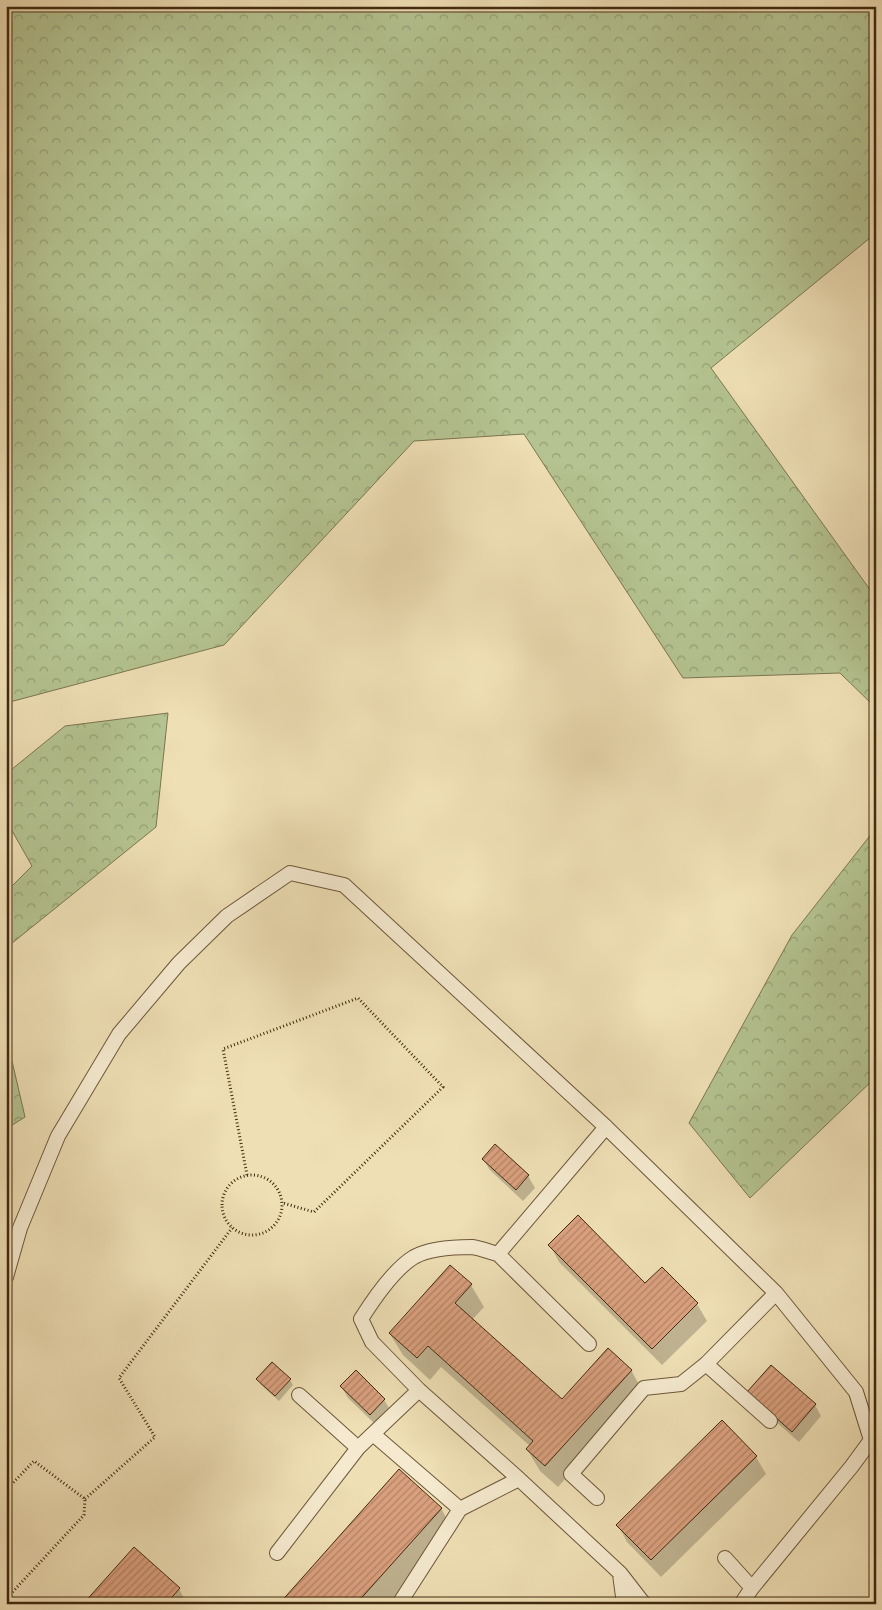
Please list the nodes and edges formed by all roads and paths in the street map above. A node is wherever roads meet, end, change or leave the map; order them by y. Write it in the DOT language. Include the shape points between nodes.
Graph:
graph roads {
  1 [pos="606,1127"];
  2 [pos="247,1175"];
  3 [pos="283,1203"];
  4 [pos="232,1228"];
  5 [pos="498,1254"];
  6 [pos="6,1277"];
  7 [pos="776,1293"];
  8 [pos="589,1344"];
  9 [pos="706,1364"];
  10 [pos="419,1390"];
  11 [pos="299,1395"];
  12 [pos="770,1421"];
  13 [pos="373,1434"];
  14 [pos="358,1448"];
  15 [pos="519,1479"];
  16 [pos="6,1490"];
  17 [pos="597,1498"];
  18 [pos="85,1499"];
  19 [pos="460,1509"];
  20 [pos="277,1552"];
  21 [pos="725,1558"];
  22 [pos="620,1573"];
  23 [pos="752,1588"];
  24 [pos="6,1599"];
  25 [pos="398,1604"];
  26 [pos="624,1604"];
  27 [pos="644,1604"];
  28 [pos="741,1604"];
  1 -- 5 [label="lane"];
  1 -- 6 [label="lane" via="344,884 290,873 228,916 179,963 119,1034 58,1136 20,1228"];
  1 -- 7 [label="lane"];
  2 -- 3 [label="path" via="266,1178 277,1187"];
  2 -- 3 [label="path" via="223,1048 358,998 443,1086 314,1212"];
  2 -- 4 [label="path" via="232,1182 224,1194 224,1218"];
  3 -- 4 [label="path" via="281,1215 265,1233 248,1235"];
  4 -- 18 [label="path" via="119,1378 155,1437"];
  5 -- 8 [label="lane"];
  5 -- 10 [label="lane" via="473,1247 436,1249 414,1258 374,1298 361,1319 372,1342"];
  7 -- 9 [label="lane"];
  7 -- 23 [label="lane" via="856,1392 871,1440"];
  9 -- 12 [label="lane"];
  9 -- 17 [label="lane" via="681,1384 644,1388 571,1474"];
  10 -- 13 [label="lane"];
  10 -- 15 [label="lane"];
  11 -- 14 [label="lane"];
  13 -- 14 [label="lane"];
  13 -- 19 [label="lane"];
  14 -- 20 [label="lane"];
  15 -- 19 [label="lane"];
  15 -- 22 [label="lane"];
  16 -- 18 [label="path" via="34,1461"];
  18 -- 24 [label="path" via="84,1515"];
  19 -- 25 [label="lane"];
  21 -- 23 [label="lane"];
  22 -- 26 [label="lane"];
  22 -- 27 [label="lane"];
  23 -- 28 [label="lane"];
}
